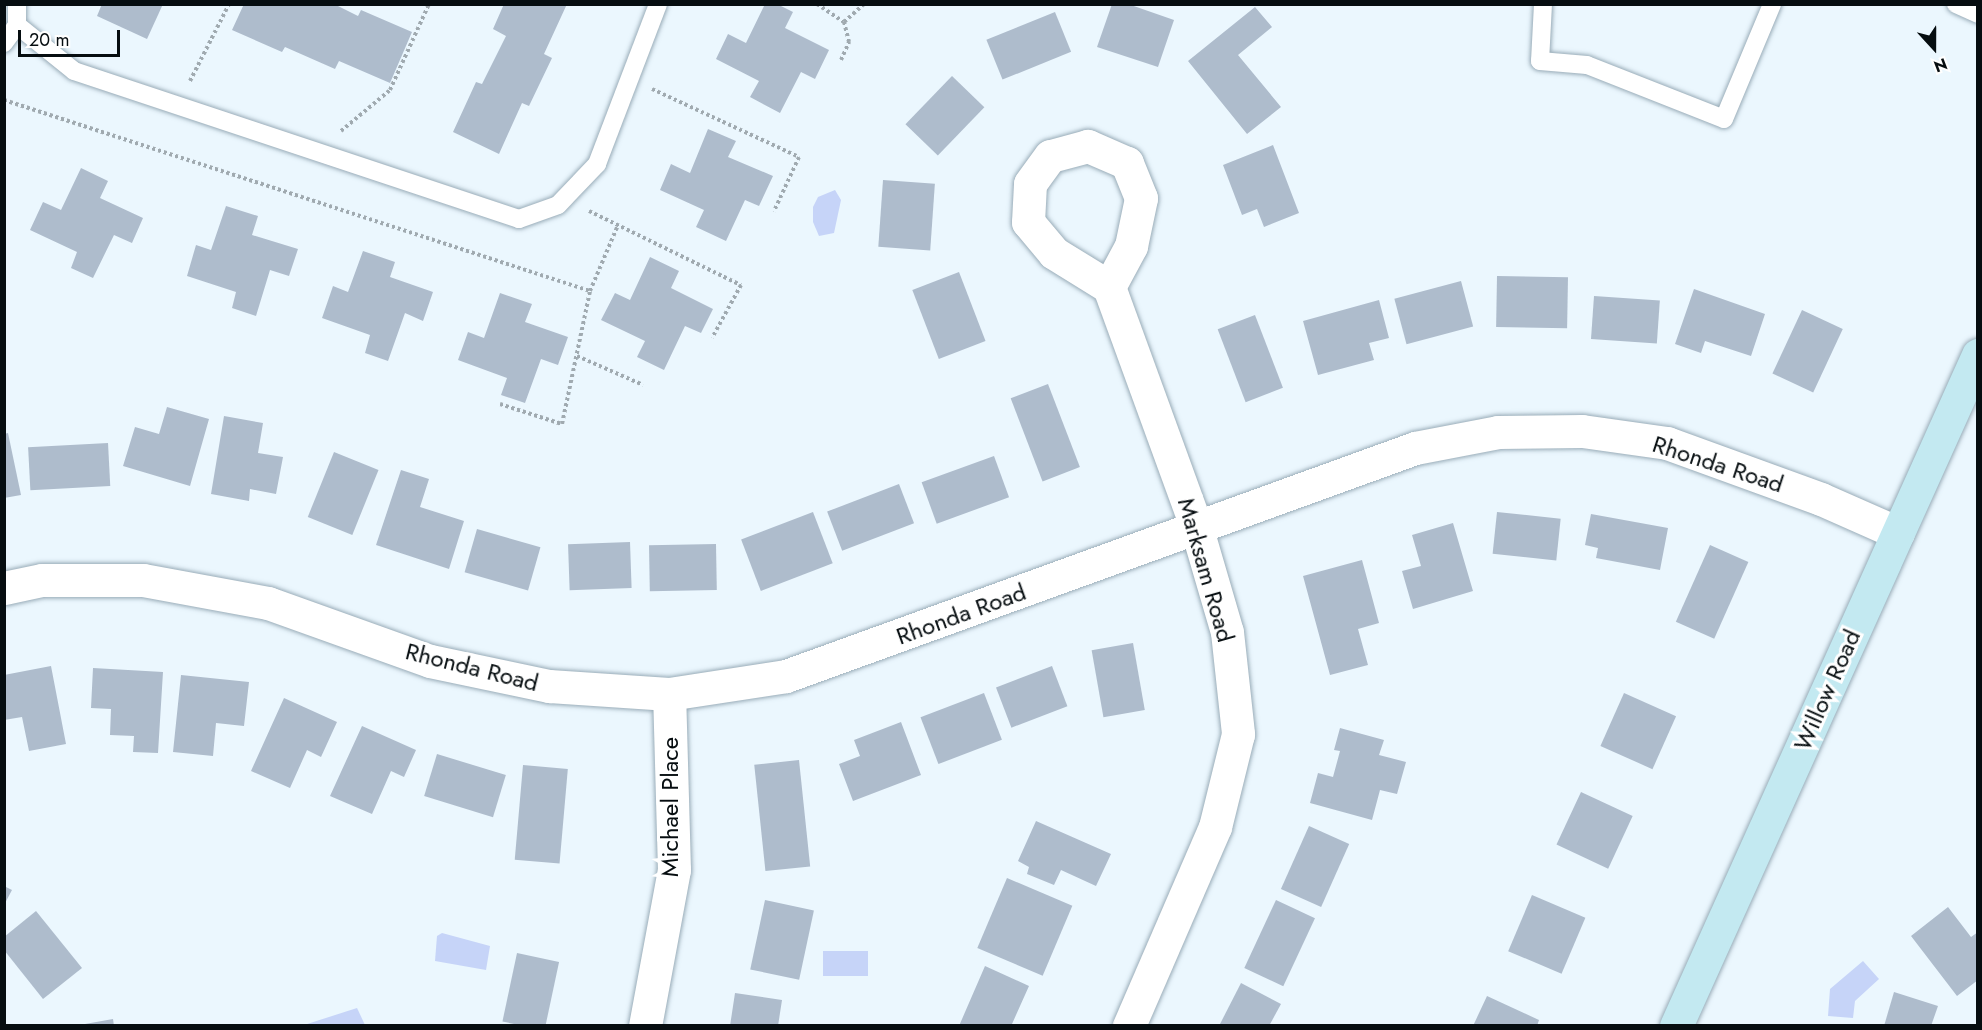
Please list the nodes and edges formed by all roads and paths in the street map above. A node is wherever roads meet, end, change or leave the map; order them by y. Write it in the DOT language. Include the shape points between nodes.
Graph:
graph roads {
  1 [pos="17,4"];
  2 [pos="229,4"];
  3 [pos="429,4"];
  4 [pos="658,4"];
  5 [pos="817,4"];
  6 [pos="864,4"];
  7 [pos="1543,4"];
  8 [pos="1772,4"];
  9 [pos="1956,4"];
  10 [pos="1977,14"];
  11 [pos="844,22"];
  12 [pos="18,25"];
  13 [pos="4,43"];
  14 [pos="841,60"];
  15 [pos="629,79"];
  16 [pos="4,100"];
  17 [pos="178,106"];
  18 [pos="316,152"];
  19 [pos="564,199"];
  20 [pos="774,210"];
  21 [pos="618,225"];
  22 [pos="1109,287"];
  23 [pos="590,291"];
  24 [pos="712,338"];
  25 [pos="1977,355"];
  26 [pos="577,356"];
  27 [pos="643,386"];
  28 [pos="500,404"];
  29 [pos="1196,526"];
  30 [pos="1898,533"];
  31 [pos="4,588"];
  32 [pos="669,694"];
  33 [pos="645,1026"];
  34 [pos="1129,1026"];
  35 [pos="1676,1026"];
  1 -- 12 [label="lane"];
  2 -- 17 [label="path"];
  3 -- 18 [label="path" via="390,90"];
  4 -- 15 [label="lane"];
  5 -- 11 [label="path"];
  6 -- 11 [label="path"];
  7 -- 8 [label="lane" via="1540,61 1587,65 1724,119"];
  9 -- 10 [label="lane"];
  11 -- 14 [label="path" via="849,42"];
  12 -- 13 [label="lane"];
  12 -- 17 [label="lane" via="74,71"];
  15 -- 19 [label="lane" via="597,164"];
  15 -- 20 [label="path" via="799,157"];
  16 -- 23 [label="path"];
  17 -- 18 [label="lane"];
  18 -- 19 [label="lane" via="519,219 558,205"];
  19 -- 21 [label="path"];
  21 -- 23 [label="path"];
  21 -- 24 [label="path" via="741,285"];
  22 -- 29 [label="street, Marksam Road"];
  23 -- 26 [label="path"];
  25 -- 30 [label="main road, Willow Road"];
  26 -- 27 [label="path"];
  26 -- 28 [label="path" via="562,424"];
  29 -- 30 [label="street, Rhonda Road" via="1415,448 1498,432 1582,431 1667,443"];
  29 -- 32 [label="street, Rhonda Road" via="924,629 786,676"];
  29 -- 34 [label="street, Marksam Road" via="1227,632 1238,734 1215,827"];
  30 -- 35 [label="main road, Willow Road"];
  31 -- 32 [label="street, Rhonda Road" via="42,580 143,580 268,603 441,663 549,686"];
  32 -- 33 [label="street, Michael Place" via="674,870"];
}
